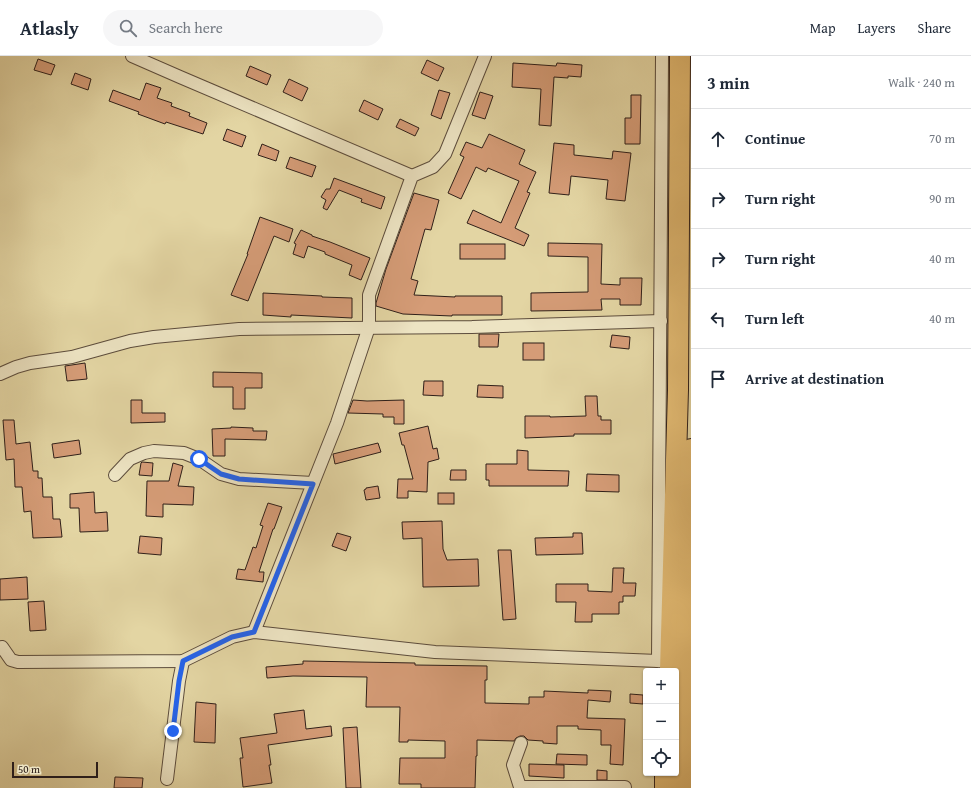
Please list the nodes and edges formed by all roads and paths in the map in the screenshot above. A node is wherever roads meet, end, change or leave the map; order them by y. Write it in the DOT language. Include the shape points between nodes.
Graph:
graph roads {
  1 [pos="132,56"];
  2 [pos="485,56"];
  3 [pos="662,56"];
  4 [pos="680,56"];
  5 [pos="412,176"];
  6 [pos="661,320"];
  7 [pos="369,327"];
  8 [pos="0,374"];
  9 [pos="691,449"];
  10 [pos="115,475"];
  11 [pos="313,484"];
  12 [pos="254,632"];
  13 [pos="2,647"];
  14 [pos="183,661"];
  15 [pos="666,665"];
  16 [pos="521,743"];
  17 [pos="665,776"];
  18 [pos="167,779"];
  19 [pos="520,787"];
  20 [pos="626,787"];
  21 [pos="665,788"];
  22 [pos="681,788"];
  1 -- 5 [label="street"];
  2 -- 5 [label="street" via="445,154 433,167"];
  3 -- 6 [label="street"];
  4 -- 15 [label="highway" via="678,390"];
  5 -- 7 [label="street" via="369,294"];
  6 -- 7 [label="street" via="472,327"];
  6 -- 15 [label="street"];
  7 -- 8 [label="street" via="239,329 154,337 72,357 30,363"];
  7 -- 11 [label="street" via="337,423"];
  9 -- 22 [label="highway"];
  10 -- 11 [label="street" via="130,459 154,451 184,453 199,459 221,474 239,479"];
  11 -- 12 [label="street"];
  12 -- 14 [label="street" via="232,637"];
  12 -- 15 [label="street" via="435,652"];
  13 -- 14 [label="street" via="11,660 18,662"];
  14 -- 18 [label="street"];
  16 -- 19 [label="street" via="513,765"];
  17 -- 21 [label="highway"];
  19 -- 20 [label="street"];
}
